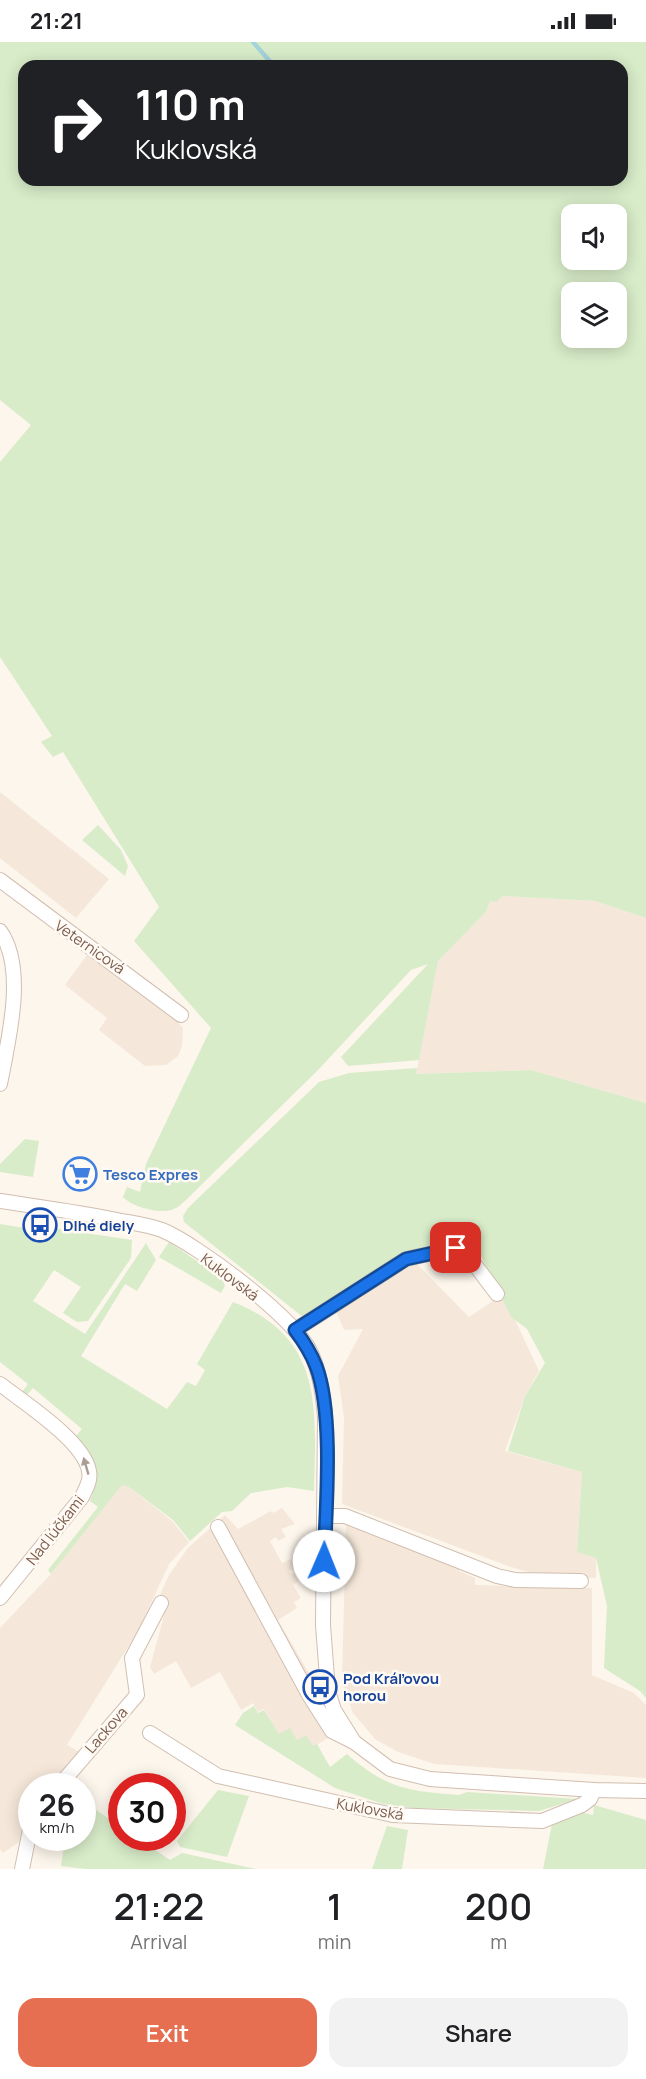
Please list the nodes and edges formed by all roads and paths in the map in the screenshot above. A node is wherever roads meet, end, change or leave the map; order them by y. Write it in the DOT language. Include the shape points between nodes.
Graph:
graph roads {
  1 [pos="0,880"];
  2 [pos="0,931"];
  3 [pos="181,1015"];
  4 [pos="0,1084"];
  5 [pos="0,1201"];
  6 [pos="497,1294"];
  7 [pos="295,1330"];
  8 [pos="0,1384"];
  9 [pos="325,1516"];
  10 [pos="218,1527"];
  11 [pos="581,1581"];
  12 [pos="0,1598"];
  13 [pos="161,1603"];
  14 [pos="150,1733"];
  15 [pos="354,1742"];
  16 [pos="69,1773"];
  17 [pos="594,1790"];
  18 [pos="646,1791"];
  19 [pos="26,1851"];
  20 [pos="22,1869"];
  1 -- 3 [label="street, Veternicová"];
  2 -- 4 [label="street" via="11,956 14,990"];
  5 -- 7 [label="street, Kuklovská" via="161,1230 246,1288"];
  6 -- 7 [label="street" via="463,1249 456,1248 406,1259"];
  7 -- 9 [label="street, Kuklovská" via="309,1349 322,1387"];
  12 -- 8 [label="street, Nad lúčkami, one-way" via="89,1484 89,1470 77,1447"];
  9 -- 11 [label="street" via="345,1516 515,1581"];
  9 -- 15 [label="street, Kuklovská" via="323,1625 328,1691 342,1726"];
  10 -- 15 [label="street, Kuklovská" via="309,1695 332,1731"];
  13 -- 16 [label="street, Lackova" via="132,1658 137,1695"];
  14 -- 17 [label="street, Kuklovská" via="218,1776 393,1815 542,1821 582,1805"];
  15 -- 17 [label="street, Kuklovská" via="373,1759 408,1775"];
  17 -- 18 [label="street, Kuklovská"];
  19 -- 20 [label="street"];
}
